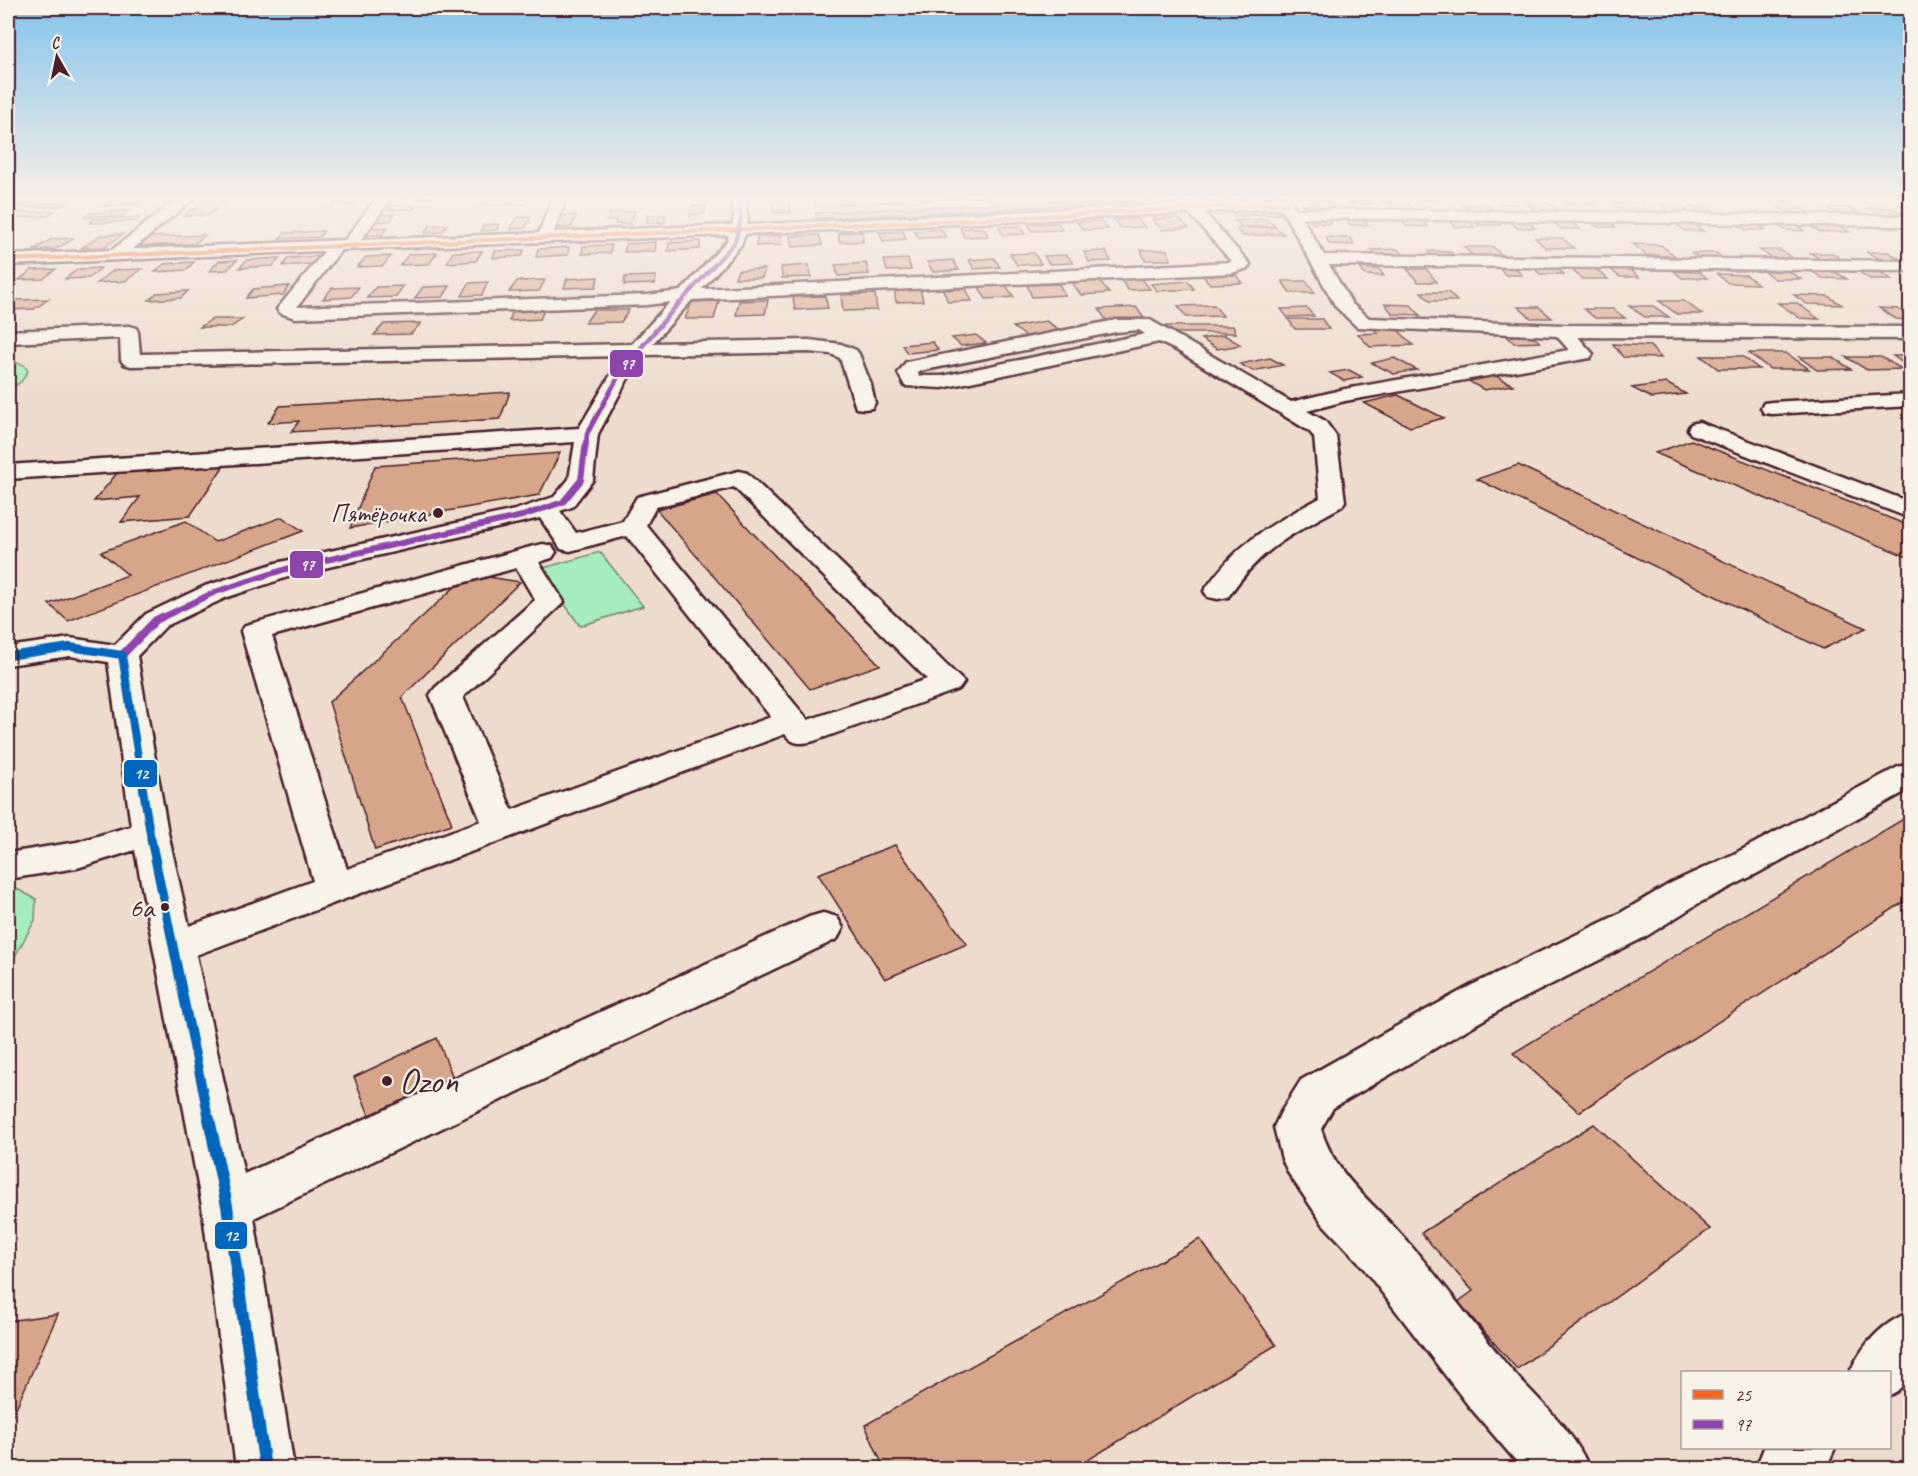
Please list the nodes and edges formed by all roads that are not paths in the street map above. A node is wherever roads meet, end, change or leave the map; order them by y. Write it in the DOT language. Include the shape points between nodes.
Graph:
graph roads {
  1 [pos="323,265"];
  2 [pos="715,265"];
  3 [pos="1240,265"];
  4 [pos="1322,265"];
  5 [pos="1800,265"];
  6 [pos="1911,266"];
  7 [pos="688,295"];
  8 [pos="1562,331"];
  9 [pos="1911,333"];
  10 [pos="8,337"];
  11 [pos="636,351"];
  12 [pos="1911,400"];
  13 [pos="1772,408"];
  14 [pos="1287,409"];
  15 [pos="1699,429"];
  16 [pos="587,434"];
  17 [pos="8,472"];
  18 [pos="545,508"];
  19 [pos="1911,511"];
  20 [pos="633,526"];
  21 [pos="570,543"];
  22 [pos="523,558"];
  23 [pos="1218,591"];
  24 [pos="122,655"];
  25 [pos="8,656"];
  26 [pos="790,721"];
  27 [pos="1911,775"];
  28 [pos="501,827"];
  29 [pos="150,833"];
  30 [pos="8,866"];
  31 [pos="334,888"];
  32 [pos="823,928"];
  33 [pos="174,947"];
  34 [pos="227,1206"];
  35 [pos="1911,1339"];
  36 [pos="1879,1371"];
  37 [pos="1805,1449"];
  38 [pos="265,1468"];
  39 [pos="1560,1468"];
  40 [pos="1785,1468"];
  1 -- 7 [label="street" via="286,309 306,313 647,300"];
  2 -- 7 [label="street"];
  3 -- 7 [label="street"];
  4 -- 8 [label="street" via="1345,307 1364,323"];
  5 -- 6 [label="street"];
  7 -- 11 [label="street"];
  8 -- 9 [label="street"];
  8 -- 14 [label="street" via="1583,354 1345,395"];
  10 -- 11 [label="street" via="129,332 131,360"];
  11 -- 14 [label="street" via="834,348 849,354 862,394 896,384 960,379 1161,336"];
  11 -- 16 [label="street"];
  12 -- 13 [label="street"];
  14 -- 23 [label="street" via="1317,426 1325,436 1333,501 1246,553"];
  15 -- 19 [label="street"];
  16 -- 17 [label="street"];
  16 -- 18 [label="street" via="581,480 562,502"];
  18 -- 21 [label="street"];
  18 -- 24 [label="street" via="298,566 215,592 156,620"];
  20 -- 21 [label="street"];
  20 -- 26 [label="street"];
  20 -- 26 [label="street" via="646,502 739,478 948,682 802,734"];
  21 -- 22 [label="street"];
  22 -- 28 [label="street" via="550,602 446,695"];
  22 -- 31 [label="street" via="256,631"];
  24 -- 25 [label="street" via="70,647"];
  24 -- 29 [label="street"];
  26 -- 28 [label="street"];
  27 -- 39 [label="street" via="1403,1044 1317,1094 1297,1127 1306,1159 1340,1208 1376,1244"];
  28 -- 31 [label="street"];
  29 -- 30 [label="street" via="76,855"];
  29 -- 33 [label="street"];
  31 -- 33 [label="street"];
  32 -- 34 [label="street"];
  33 -- 34 [label="street"];
  34 -- 38 [label="street"];
  35 -- 36 [label="street"];
  37 -- 40 [label="street"];
}
